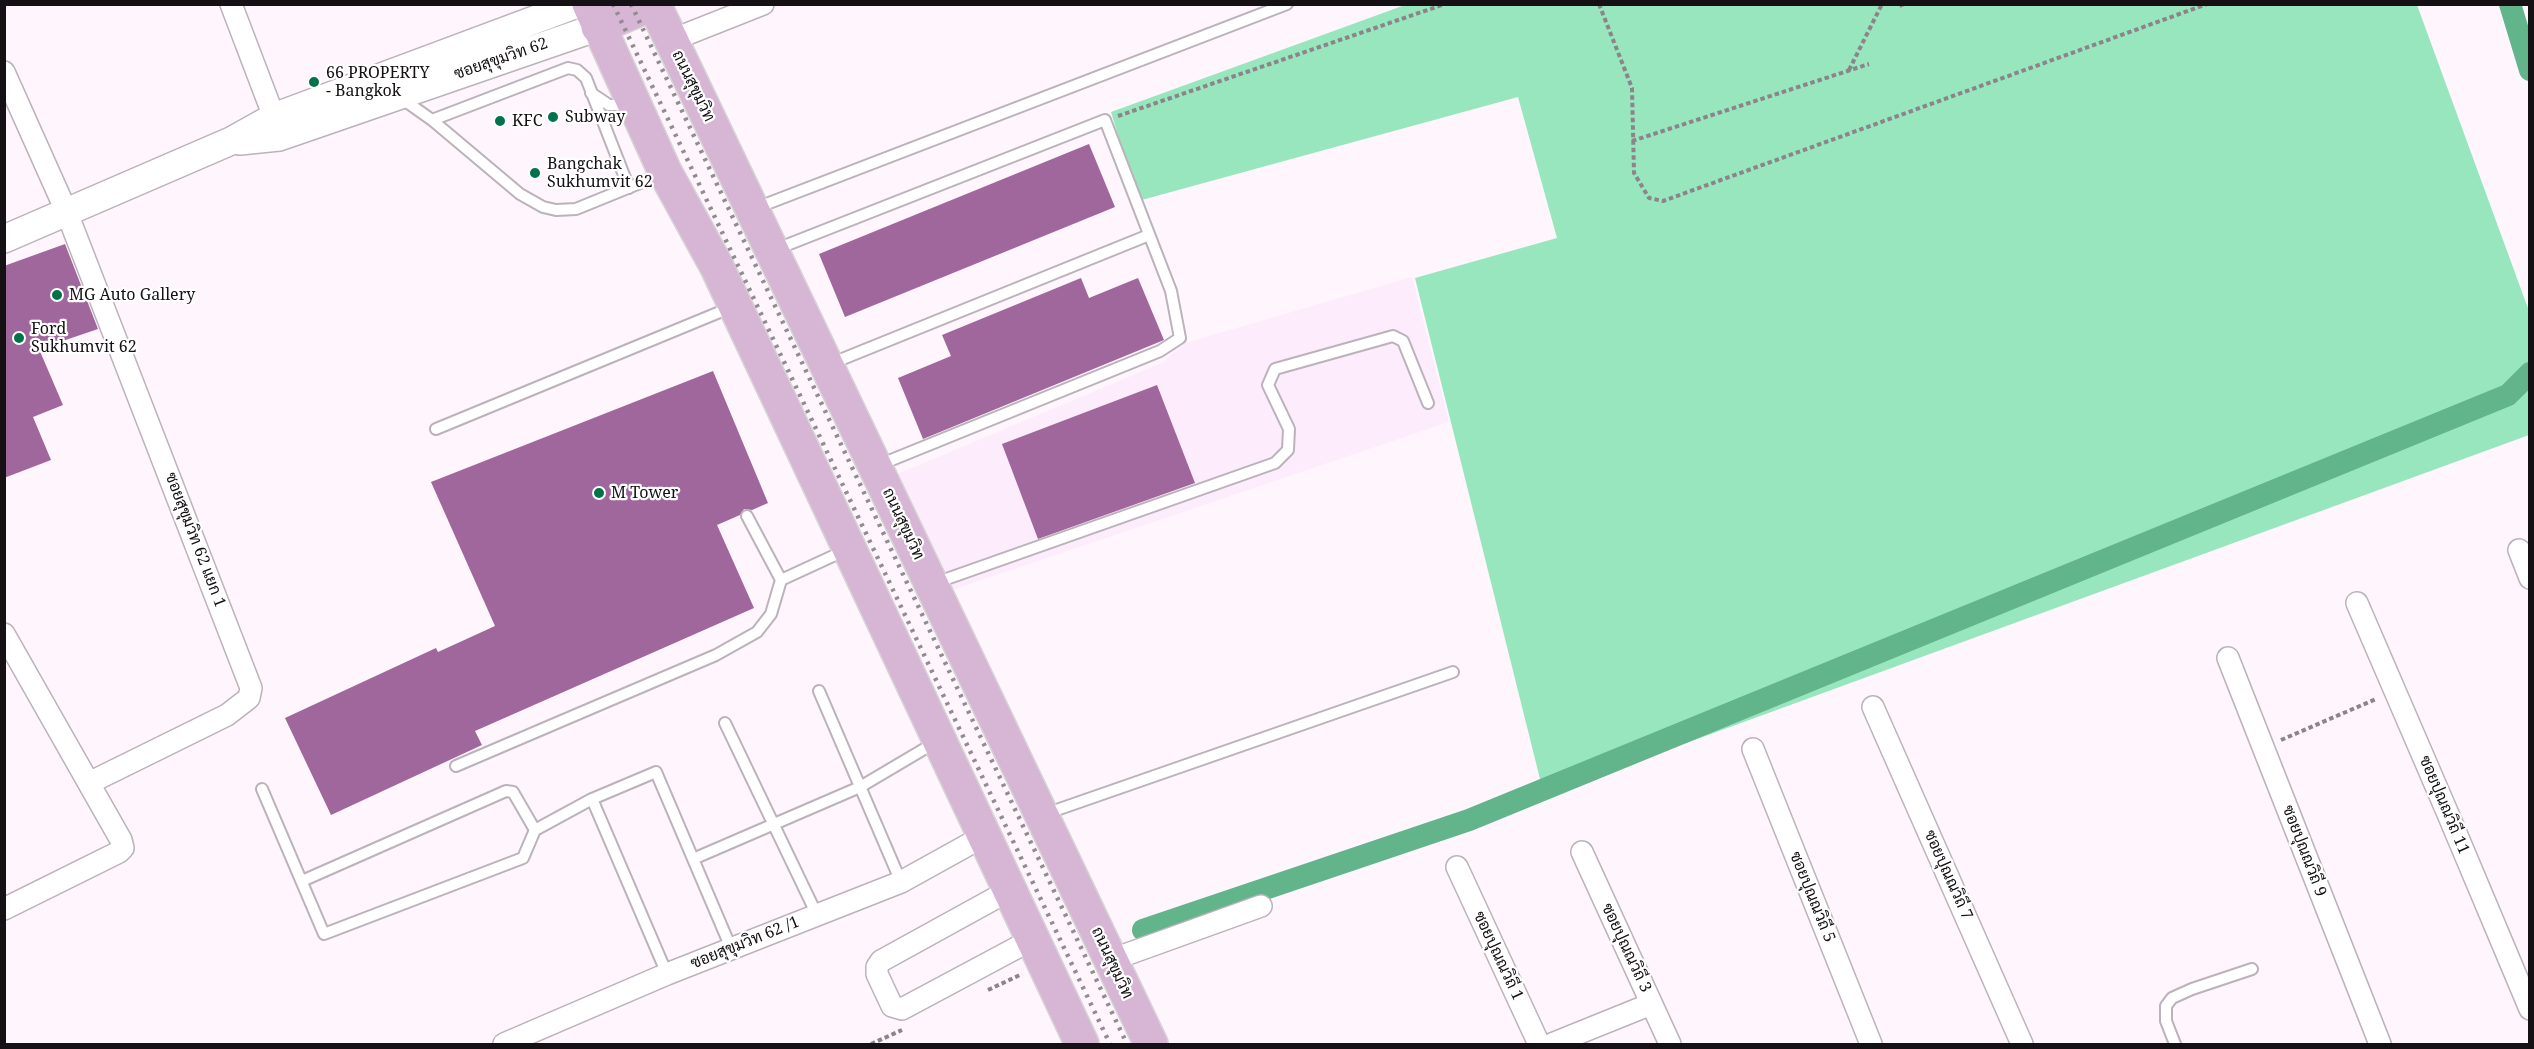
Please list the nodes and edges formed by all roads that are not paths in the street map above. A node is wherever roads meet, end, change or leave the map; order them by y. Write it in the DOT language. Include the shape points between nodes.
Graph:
graph roads {
  1 [pos="231,4"];
  2 [pos="653,4"];
  3 [pos="763,4"];
  4 [pos="1287,4"];
  5 [pos="588,12"];
  6 [pos="672,40"];
  7 [pos="4,72"];
  8 [pos="591,93"];
  9 [pos="396,95"];
  10 [pos="631,99"];
  11 [pos="274,117"];
  12 [pos="432,120"];
  13 [pos="231,141"];
  14 [pos="665,172"];
  15 [pos="629,188"];
  16 [pos="753,209"];
  17 [pos="67,213"];
  18 [pos="1149,235"];
  19 [pos="4,239"];
  20 [pos="773,250"];
  21 [pos="735,305"];
  22 [pos="827,365"];
  23 [pos="1428,403"];
  24 [pos="436,429"];
  25 [pos="876,467"];
  26 [pos="747,516"];
  27 [pos="849,549"];
  28 [pos="2519,550"];
  29 [pos="2529,578"];
  30 [pos="781,580"];
  31 [pos="932,584"];
  32 [pos="2357,603"];
  33 [pos="4,634"];
  34 [pos="2228,658"];
  35 [pos="1453,672"];
  36 [pos="819,691"];
  37 [pos="1874,706"];
  38 [pos="725,723"];
  39 [pos="938,740"];
  40 [pos="1753,749"];
  41 [pos="456,766"];
  42 [pos="89,783"];
  43 [pos="860,787"];
  44 [pos="262,789"];
  45 [pos="592,799"];
  46 [pos="1042,815"];
  47 [pos="774,824"];
  48 [pos="536,831"];
  49 [pos="984,836"];
  50 [pos="1582,852"];
  51 [pos="693,859"];
  52 [pos="1457,867"];
  53 [pos="302,881"];
  54 [pos="901,882"];
  55 [pos="1010,890"];
  56 [pos="1261,906"];
  57 [pos="4,909"];
  58 [pos="817,915"];
  59 [pos="1033,939"];
  60 [pos="731,948"];
  61 [pos="1111,960"];
  62 [pos="2252,969"];
  63 [pos="667,974"];
  64 [pos="1651,1004"];
  65 [pos="2529,1009"];
  66 [pos="504,1044"];
  67 [pos="1082,1044"];
  68 [pos="1151,1044"];
  69 [pos="1539,1044"];
  70 [pos="1552,1044"];
  71 [pos="1670,1044"];
  72 [pos="1871,1044"];
  73 [pos="2022,1044"];
  74 [pos="2175,1044"];
  75 [pos="2380,1044"];
  1 -- 11 [label="street"];
  2 -- 5 [label="main road"];
  2 -- 6 [label="main road, ถนนสุขุมวิท"];
  3 -- 6 [label="street"];
  4 -- 16 [label="lane"];
  5 -- 9 [label="street, ซอยสุขุมวิท 62"];
  5 -- 10 [label="main road"];
  5 -- 11 [label="street, ซอยสุขุมวิท 62"];
  6 -- 16 [label="main road, ถนนสุขุมวิท"];
  7 -- 17 [label="street, ซอยสุขุมวิท 62 แยก 1"];
  8 -- 10 [label="lane" via="609,105"];
  8 -- 12 [label="lane" via="586,78 568,68"];
  8 -- 15 [label="lane"];
  9 -- 12 [label="lane"];
  9 -- 13 [label="street, ซอยสุขุมวิท 62" via="279,137"];
  10 -- 14 [label="main road"];
  11 -- 13 [label="street, ซอยสุขุมวิท 62"];
  12 -- 15 [label="lane" via="520,194 543,207 576,209"];
  13 -- 17 [label="street, ซอยสุขุมวิท 62"];
  14 -- 15 [label="lane"];
  14 -- 21 [label="main road"];
  16 -- 20 [label="main road, ถนนสุขุมวิท"];
  17 -- 19 [label="street, ซอยสุขุมวิท 62"];
  17 -- 42 [label="street, ซอยสุขุมวิท 62 แยก 1" via="251,688 249,698 227,715"];
  18 -- 20 [label="lane" via="1106,120"];
  18 -- 22 [label="lane"];
  18 -- 25 [label="lane" via="1171,291 1180,338 1160,351"];
  20 -- 22 [label="main road, ถนนสุขุมวิท"];
  21 -- 24 [label="lane"];
  21 -- 27 [label="main road"];
  22 -- 25 [label="main road, ถนนสุขุมวิท"];
  23 -- 31 [label="lane" via="1403,341 1393,336 1275,369 1268,384 1288,429 1288,450 1275,463"];
  25 -- 31 [label="main road, ถนนสุขุมวิท"];
  26 -- 30 [label="lane"];
  27 -- 30 [label="lane"];
  27 -- 39 [label="main road"];
  28 -- 29 [label="street"];
  30 -- 41 [label="lane" via="771,614 757,632 716,655"];
  31 -- 46 [label="main road, ถนนสุขุมวิท"];
  32 -- 65 [label="street, ซอยปุณณวิถี 11"];
  33 -- 42 [label="street"];
  34 -- 75 [label="street, ซอยปุณณวิถี 9"];
  35 -- 46 [label="lane"];
  36 -- 43 [label="lane"];
  37 -- 73 [label="street, ซอยปุณณวิถี 7"];
  38 -- 47 [label="lane"];
  39 -- 43 [label="lane"];
  39 -- 49 [label="main road"];
  40 -- 72 [label="street, ซอยปุณณวิถี 5"];
  42 -- 57 [label="street" via="123,848"];
  43 -- 47 [label="lane"];
  43 -- 54 [label="lane"];
  44 -- 53 [label="lane"];
  45 -- 48 [label="lane"];
  45 -- 51 [label="lane" via="656,772"];
  45 -- 63 [label="lane"];
  46 -- 61 [label="main road, ถนนสุขุมวิท"];
  47 -- 51 [label="lane"];
  47 -- 58 [label="lane"];
  48 -- 53 [label="lane" via="513,792 506,791"];
  48 -- 53 [label="lane" via="523,858 324,934"];
  49 -- 54 [label="street, ซอยสุขุมวิท 62 /1"];
  49 -- 55 [label="main road"];
  50 -- 64 [label="street, ซอยปุณณวิถี 3"];
  51 -- 60 [label="lane"];
  52 -- 69 [label="street, ซอยปุณณวิถี 1"];
  54 -- 58 [label="street, ซอยสุขุมวิท 62 /1"];
  55 -- 59 [label="main road"];
  55 -- 59 [label="street" via="881,961 877,974 892,1006 902,1009"];
  56 -- 61 [label="street"];
  58 -- 60 [label="street, ซอยสุขุมวิท 62 /1"];
  59 -- 67 [label="main road"];
  60 -- 63 [label="street, ซอยสุขุมวิท 62 /1"];
  61 -- 68 [label="main road, ถนนสุขุมวิท"];
  62 -- 74 [label="lane" via="2172,998 2166,1006 2166,1021"];
  63 -- 66 [label="street, ซอยสุขุมวิท 62 /1"];
  64 -- 70 [label="street"];
  64 -- 71 [label="street, ซอยปุณณวิถี 3"];
}
